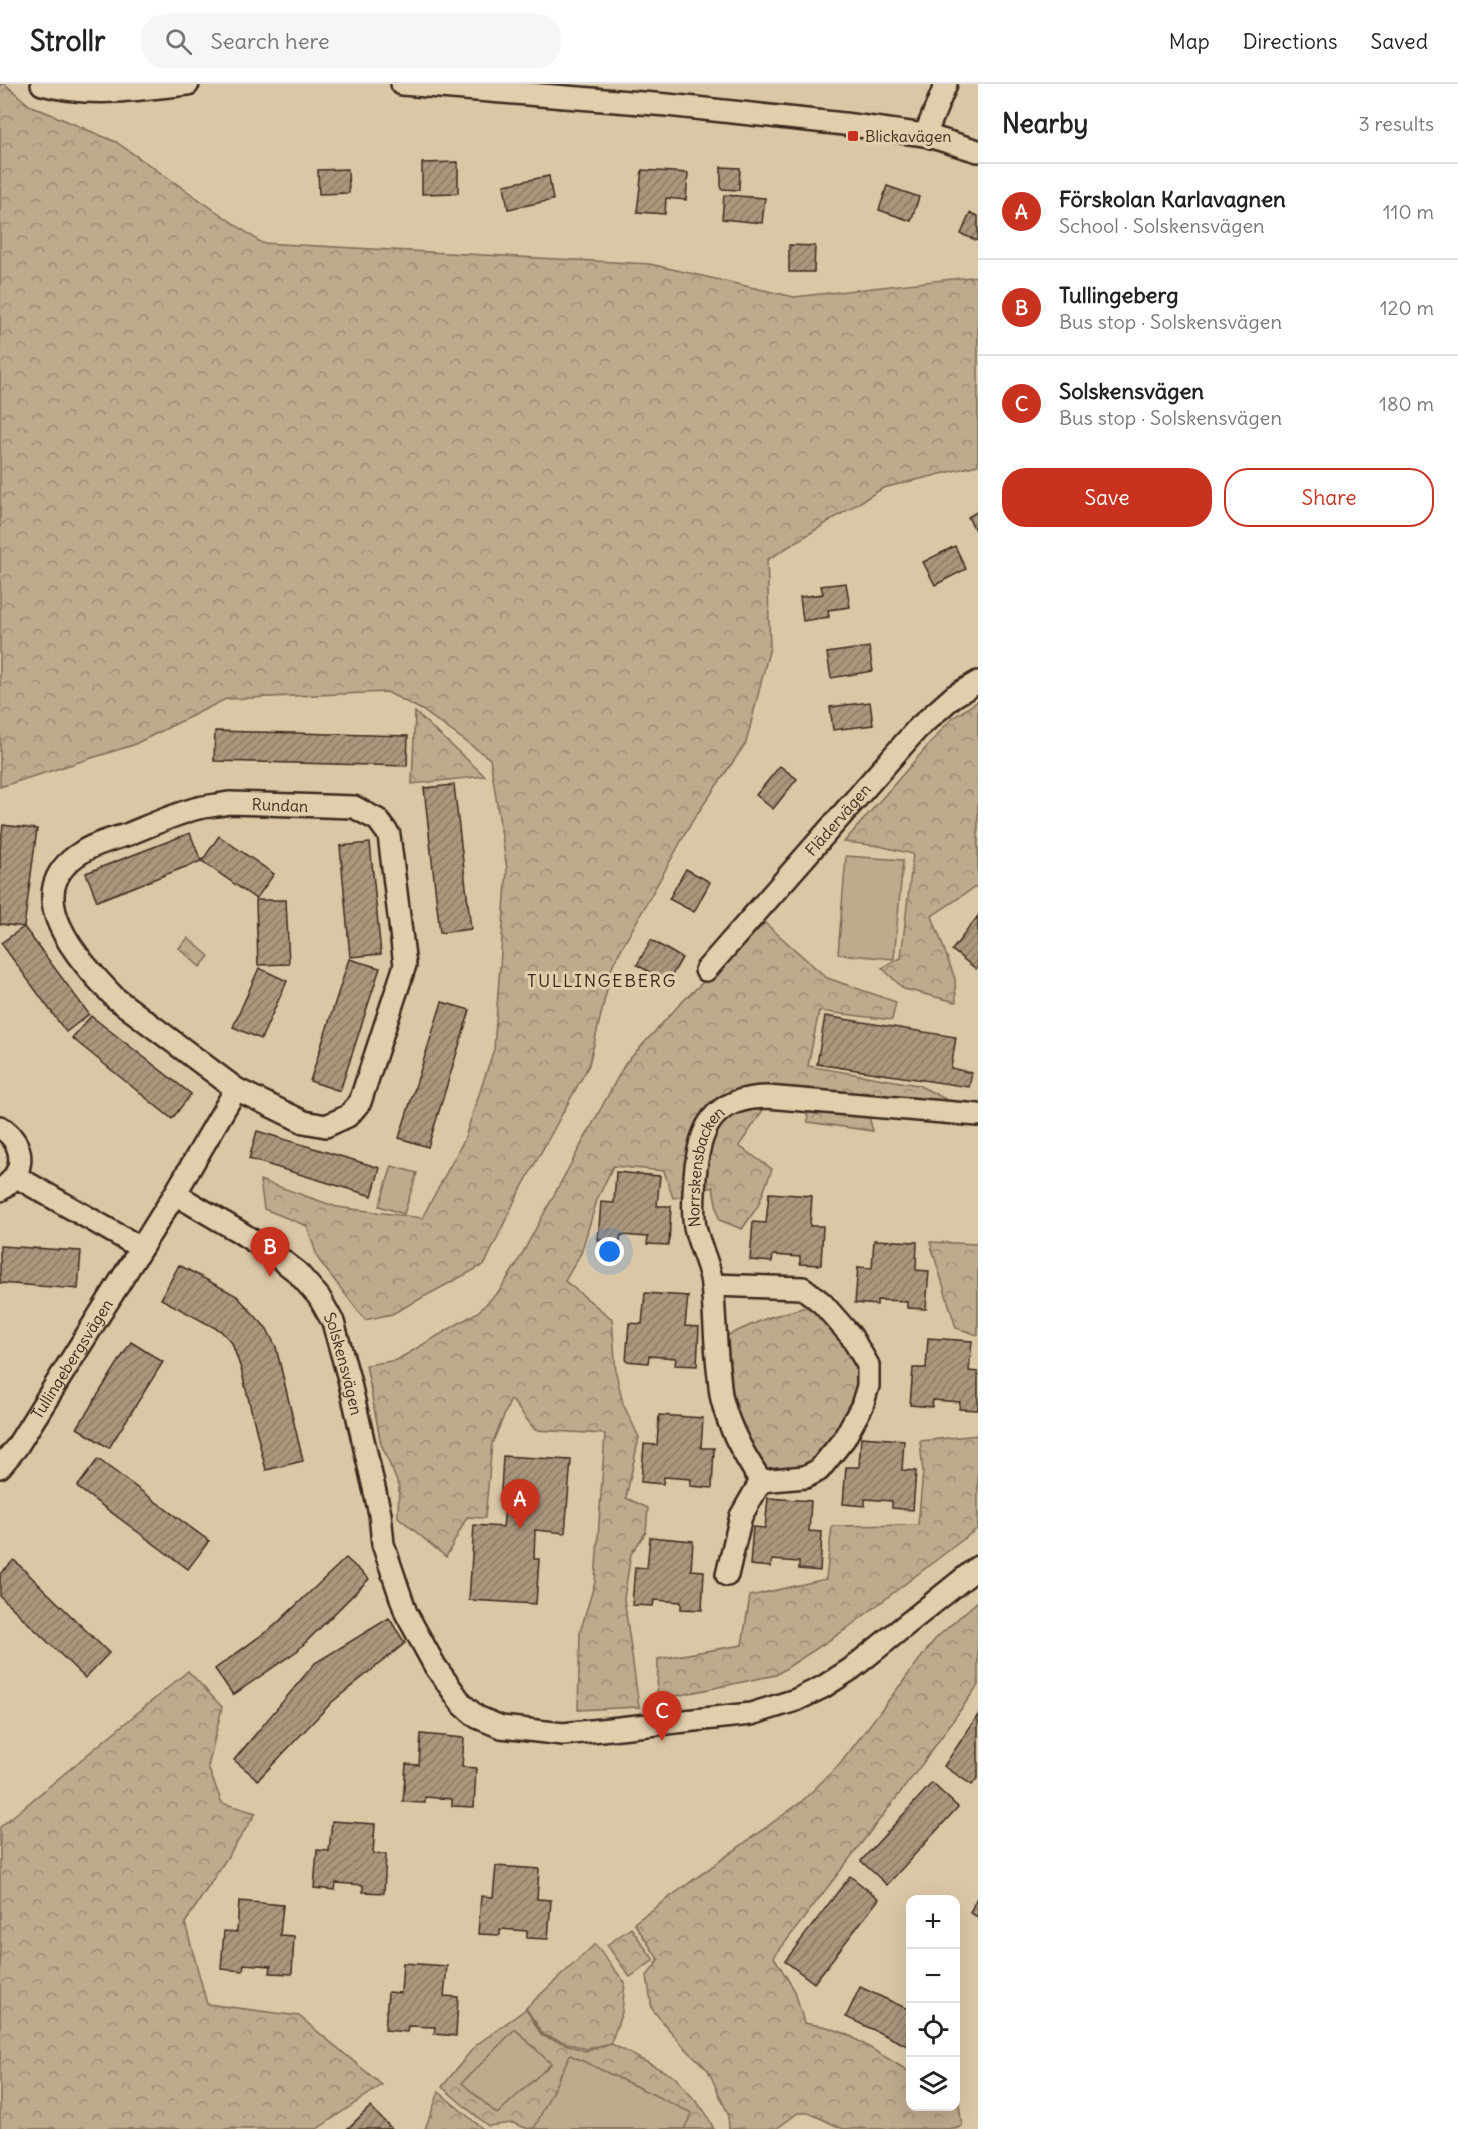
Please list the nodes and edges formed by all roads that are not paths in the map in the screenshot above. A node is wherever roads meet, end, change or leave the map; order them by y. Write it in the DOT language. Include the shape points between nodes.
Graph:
graph roads {
  1 [pos="42,84"];
  2 [pos="188,84"];
  3 [pos="402,84"];
  4 [pos="946,84"];
  5 [pos="925,135"];
  6 [pos="978,151"];
  7 [pos="978,682"];
  8 [pos="706,970"];
  9 [pos="236,1089"];
  10 [pos="978,1115"];
  11 [pos="0,1127"];
  12 [pos="8,1183"];
  13 [pos="175,1194"];
  14 [pos="141,1248"];
  15 [pos="712,1285"];
  16 [pos="0,1467"];
  17 [pos="761,1481"];
  18 [pos="978,1567"];
  19 [pos="727,1575"];
  1 -- 2 [label="street" via="66,91 106,92"];
  3 -- 5 [label="street" via="678,106"];
  4 -- 5 [label="street"];
  5 -- 6 [label="street"];
  7 -- 8 [label="street, Flädervägen" via="954,696 917,729"];
  9 -- 9 [label="street, Rundan" via="304,1122 326,1126 348,1116 360,1102 405,965 389,835 378,820 354,807 229,803 197,808 82,851 61,870 52,894 62,934 100,982 115,998"];
  9 -- 13 [label="street, Tullingebergsvägen"];
  10 -- 15 [label="street, Norrskensbacken" via="767,1097 751,1097 728,1105 709,1121 697,1152 693,1210"];
  11 -- 12 [label="street" via="10,1133 20,1154 20,1166"];
  12 -- 14 [label="street"];
  13 -- 14 [label="street, Tullingebergsvägen"];
  13 -- 18 [label="street, Solskensvägen" via="275,1255 320,1297 333,1322 350,1379 384,1544 406,1613 442,1675 462,1704 477,1717 501,1726 563,1734 751,1714 796,1700 851,1669"];
  14 -- 16 [label="street, Tullingebergsvägen" via="16,1448"];
  15 -- 17 [label="street, Norrskensbacken" via="714,1340 723,1403 745,1457"];
  15 -- 17 [label="street" via="803,1288 851,1336 868,1365 868,1386 862,1406 844,1439 819,1470 805,1477"];
  17 -- 19 [label="street" via="741,1516"];
}
